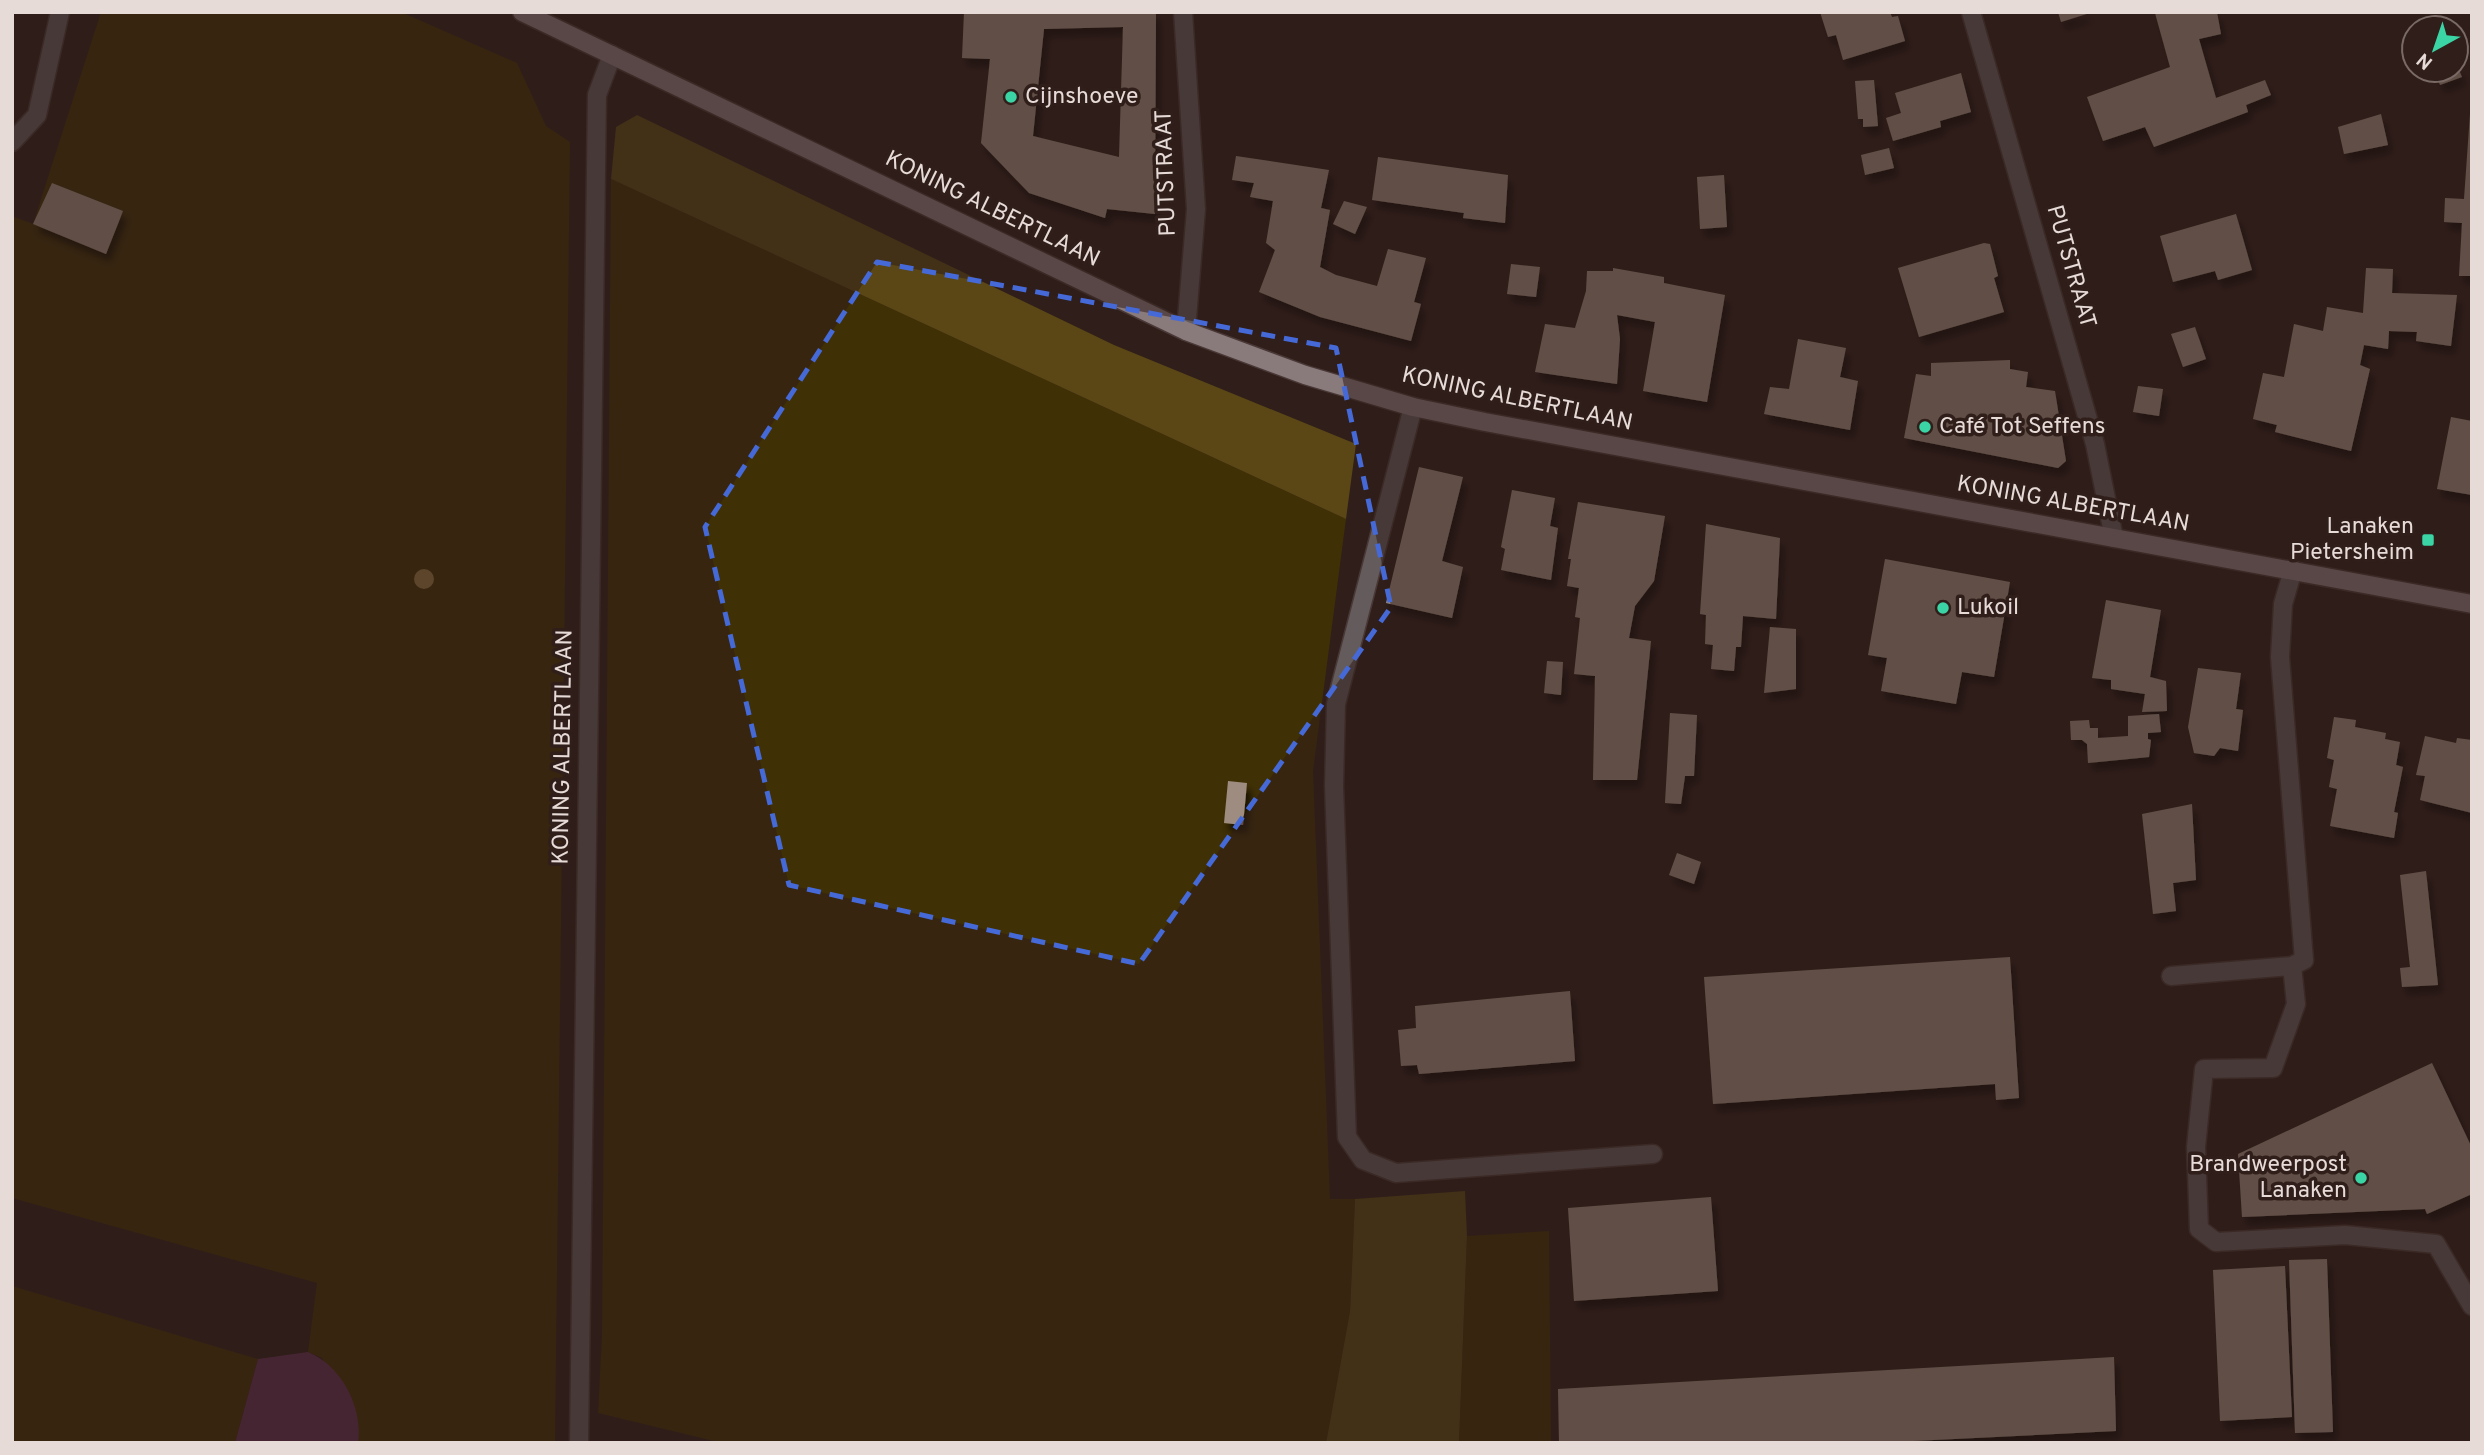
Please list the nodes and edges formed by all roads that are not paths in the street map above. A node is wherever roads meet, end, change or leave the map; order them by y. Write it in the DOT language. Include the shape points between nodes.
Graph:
graph roads {
  1 [pos="60,12"];
  2 [pos="522,12"];
  3 [pos="1183,12"];
  4 [pos="1971,12"];
  5 [pos="612,55"];
  6 [pos="12,142"];
  7 [pos="1186,331"];
  8 [pos="1413,407"];
  9 [pos="2114,538"];
  10 [pos="2293,570"];
  11 [pos="2472,604"];
  12 [pos="2292,966"];
  13 [pos="2172,976"];
  14 [pos="1653,1154"];
  15 [pos="2472,1306"];
  16 [pos="579,1443"];
  1 -- 6 [label="street" via="37,115"];
  2 -- 5 [label="street, KONING ALBERTLAAN"];
  3 -- 7 [label="street, PUTSTRAAT" via="1196,209"];
  4 -- 9 [label="street, PUTSTRAAT" via="2095,444"];
  5 -- 7 [label="street, KONING ALBERTLAAN"];
  5 -- 16 [label="street, KONING ALBERTLAAN" via="597,95"];
  7 -- 8 [label="street, KONING ALBERTLAAN"];
  8 -- 9 [label="street, KONING ALBERTLAAN"];
  8 -- 14 [label="street" via="1336,704 1334,786 1347,1137 1363,1160 1396,1173"];
  9 -- 10 [label="street, KONING ALBERTLAAN"];
  10 -- 11 [label="street, KONING ALBERTLAAN"];
  10 -- 12 [label="street" via="2283,604 2280,657 2304,960"];
  12 -- 13 [label="street"];
  12 -- 15 [label="street" via="2296,1004 2273,1068 2204,1069 2196,1147 2199,1228 2216,1242 2345,1235 2436,1244"];
}
